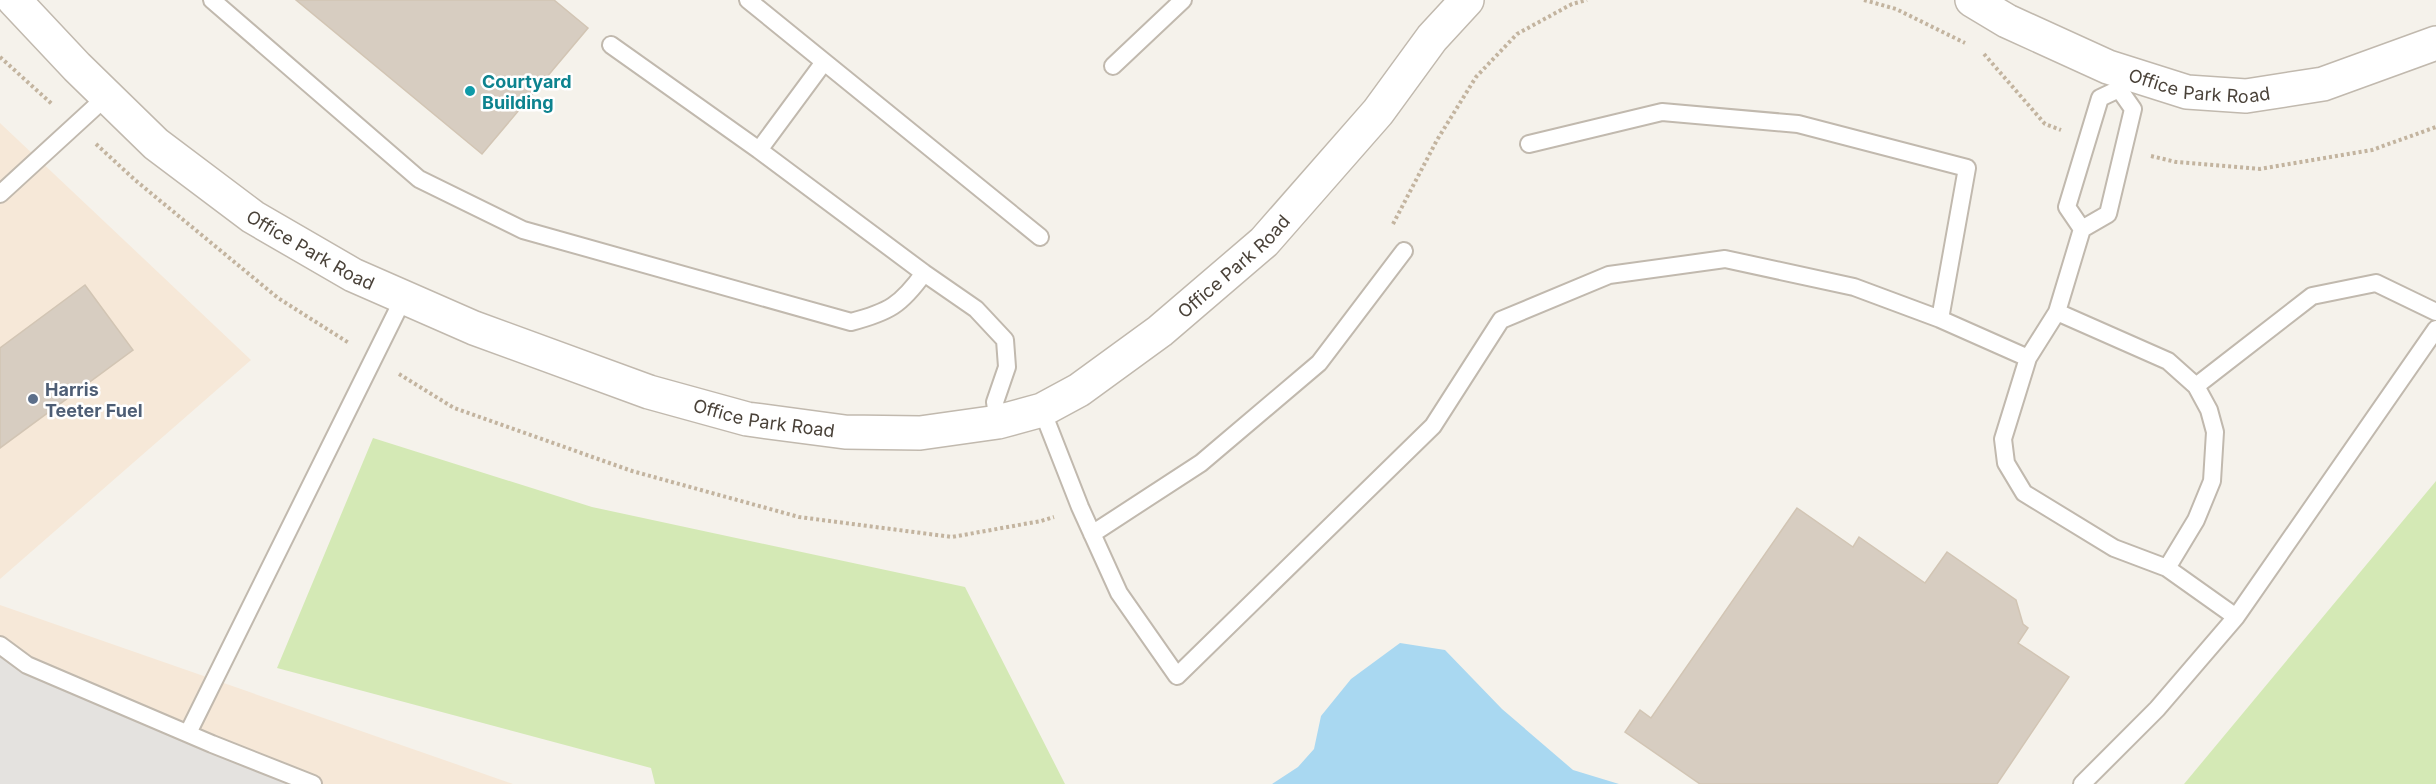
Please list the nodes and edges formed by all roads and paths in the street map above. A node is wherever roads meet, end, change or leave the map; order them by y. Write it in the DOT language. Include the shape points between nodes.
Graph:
graph roads {
  1 [pos="14,0"];
  2 [pos="212,0"];
  3 [pos="748,0"];
  4 [pos="1183,0"];
  5 [pos="1467,0"];
  6 [pos="1972,0"];
  7 [pos="2436,43"];
  8 [pos="611,45"];
  9 [pos="824,62"];
  10 [pos="1113,66"];
  11 [pos="2121,80"];
  12 [pos="106,96"];
  13 [pos="1529,144"];
  14 [pos="759,150"];
  15 [pos="0,194"];
  16 [pos="2082,229"];
  17 [pos="1040,237"];
  18 [pos="1404,251"];
  19 [pos="924,273"];
  20 [pos="404,297"];
  21 [pos="2057,312"];
  22 [pos="2436,312"];
  23 [pos="1940,319"];
  24 [pos="2436,329"];
  25 [pos="2028,358"];
  26 [pos="2196,386"];
  27 [pos="1042,410"];
  28 [pos="998,422"];
  29 [pos="1092,534"];
  30 [pos="2167,568"];
  31 [pos="2236,617"];
  32 [pos="0,645"];
  33 [pos="188,734"];
  34 [pos="313,784"];
  35 [pos="2082,784"];
  1 -- 12 [label="street, Office Park Road"];
  2 -- 19 [label="lane" via="419,179 523,230 851,322 879,315 907,297"];
  3 -- 9 [label="lane"];
  4 -- 10 [label="lane"];
  5 -- 27 [label="street, Office Park Road" via="1432,38 1378,112 1264,242 1160,331 1079,390"];
  6 -- 11 [label="street, Office Park Road" via="2007,21 2108,67"];
  7 -- 11 [label="street, Office Park Road" via="2322,84 2246,96 2187,92"];
  8 -- 14 [label="lane"];
  9 -- 14 [label="lane"];
  9 -- 17 [label="lane"];
  11 -- 16 [label="lane" via="2100,98 2067,207"];
  11 -- 16 [label="lane" via="2133,109 2108,214"];
  12 -- 15 [label="lane"];
  12 -- 20 [label="street, Office Park Road" via="156,144 253,217 353,275"];
  13 -- 23 [label="lane" via="1662,112 1798,124 1967,168"];
  14 -- 19 [label="lane"];
  16 -- 21 [label="lane"];
  18 -- 29 [label="lane" via="1319,363 1201,463"];
  19 -- 28 [label="lane" via="976,309 1005,340 1007,368 995,402"];
  20 -- 28 [label="street, Office Park Road" via="649,392 747,419 855,432 920,433"];
  20 -- 33 [label="lane"];
  21 -- 25 [label="lane"];
  21 -- 26 [label="lane" via="2168,361"];
  22 -- 26 [label="lane" via="2376,283 2312,296"];
  23 -- 25 [label="lane"];
  23 -- 29 [label="lane" via="1854,287 1725,259 1609,275 1501,320 1433,426 1177,676 1119,593"];
  24 -- 31 [label="lane"];
  25 -- 30 [label="lane" via="2004,439 2006,463 2024,493 2114,548"];
  26 -- 30 [label="lane" via="2215,432 2212,481 2196,520"];
  27 -- 28 [label="street, Office Park Road"];
  27 -- 29 [label="lane"];
  30 -- 31 [label="lane"];
  31 -- 35 [label="lane" via="2157,709"];
  32 -- 33 [label="lane" via="27,665"];
  33 -- 34 [label="lane"];
}
